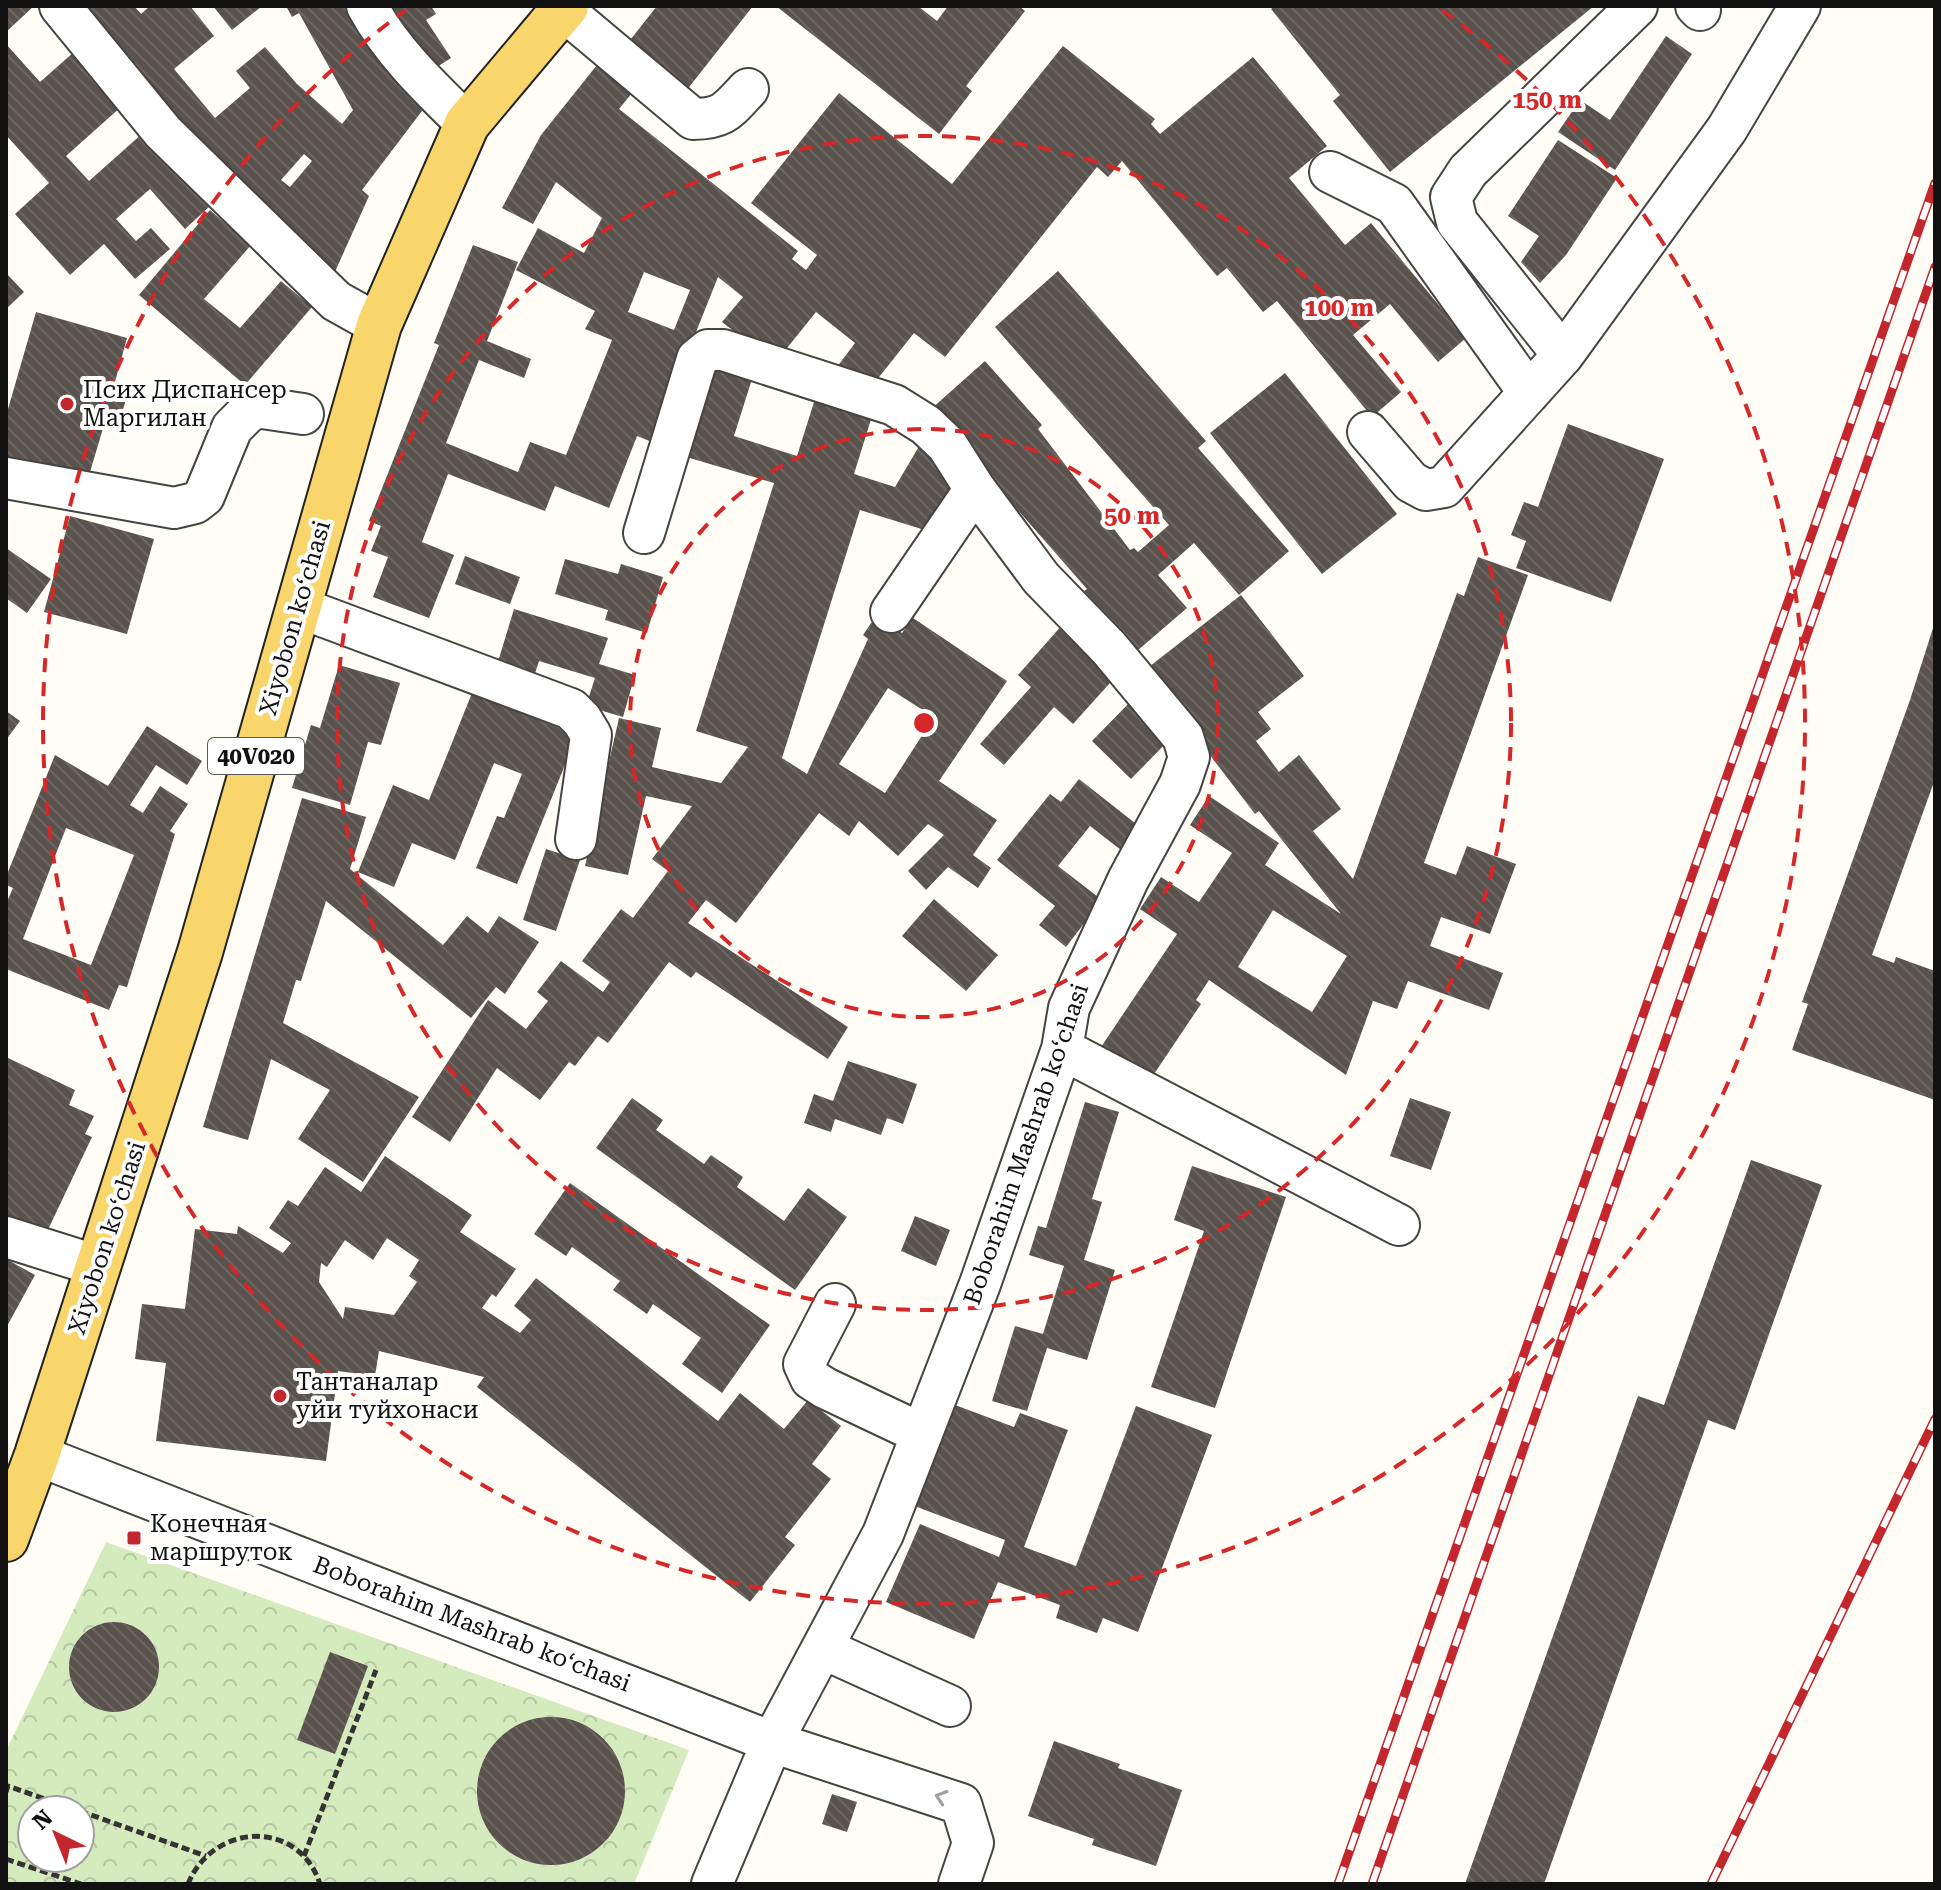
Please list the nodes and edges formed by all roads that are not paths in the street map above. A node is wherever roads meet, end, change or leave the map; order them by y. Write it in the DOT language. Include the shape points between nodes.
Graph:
graph roads {
  1 [pos="60,6"];
  2 [pos="367,6"];
  3 [pos="1637,6"];
  4 [pos="1800,6"];
  5 [pos="564,8"];
  6 [pos="748,89"];
  7 [pos="467,124"];
  8 [pos="1330,172"];
  9 [pos="379,325"];
  10 [pos="1563,355"];
  11 [pos="1529,393"];
  12 [pos="303,414"];
  13 [pos="1368,432"];
  14 [pos="6,478"];
  15 [pos="975,489"];
  16 [pos="644,533"];
  17 [pos="298,607"];
  18 [pos="891,612"];
  19 [pos="576,839"];
  20 [pos="1062,1049"];
  21 [pos="1399,1225"];
  22 [pos="6,1237"];
  23 [pos="98,1266"];
  24 [pos="835,1304"];
  25 [pos="922,1434"];
  26 [pos="37,1455"];
  27 [pos="6,1539"];
  28 [pos="822,1648"];
  29 [pos="950,1706"];
  30 [pos="772,1742"];
  31 [pos="712,1884"];
  32 [pos="959,1884"];
  1 -- 9 [label="street" via="163,132 336,301"];
  2 -- 7 [label="street" via="417,76"];
  3 -- 10 [label="street" via="1468,171 1451,197 1457,222"];
  4 -- 10 [label="street" via="1727,129"];
  5 -- 6 [label="street" via="693,119 723,114"];
  5 -- 7 [label="main road, Xiyobon koʻchasi / 40V020"];
  7 -- 9 [label="main road, Xiyobon koʻchasi / 40V020"];
  8 -- 11 [label="street" via="1394,204"];
  9 -- 17 [label="main road, Xiyobon koʻchasi / 40V020"];
  10 -- 11 [label="street"];
  11 -- 13 [label="street" via="1444,487 1426,490 1411,482"];
  12 -- 14 [label="street" via="256,407 246,414 232,428 204,496 174,508"];
  15 -- 16 [label="street, Boborahim Mashrab koʻchasi" via="947,445 894,405 723,350 708,350 697,359"];
  15 -- 18 [label="street"];
  15 -- 20 [label="street, Boborahim Mashrab koʻchasi" via="1041,578 1109,648 1183,737 1189,757 1069,1008"];
  17 -- 19 [label="street" via="571,709 591,735"];
  17 -- 23 [label="main road, Xiyobon koʻchasi / 40V020" via="200,952"];
  20 -- 21 [label="street"];
  20 -- 25 [label="street, Boborahim Mashrab koʻchasi"];
  22 -- 23 [label="street"];
  23 -- 26 [label="main road, Xiyobon koʻchasi / 40V020"];
  24 -- 25 [label="street" via="804,1364 811,1379"];
  25 -- 28 [label="street, Boborahim Mashrab koʻchasi" via="883,1534"];
  26 -- 27 [label="main road, Xiyobon koʻchasi / 40V020"];
  26 -- 30 [label="street, Boborahim Mashrab koʻchasi"];
  28 -- 29 [label="street"];
  28 -- 30 [label="street, Boborahim Mashrab koʻchasi"];
  30 -- 31 [label="street, Boborahim Mashrab koʻchasi"];
  32 -- 30 [label="street, one-way" via="973,1843 961,1804"];
}
